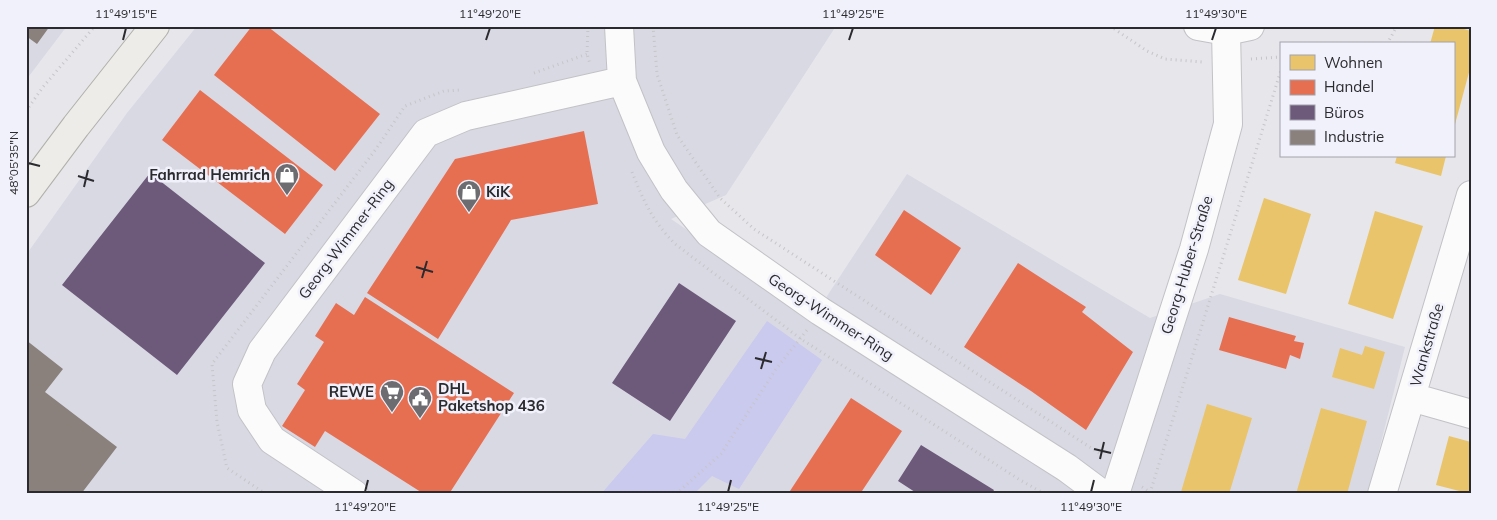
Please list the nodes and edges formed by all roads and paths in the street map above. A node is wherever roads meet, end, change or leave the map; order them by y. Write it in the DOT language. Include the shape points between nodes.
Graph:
graph roads {
  1 [pos="95,26"];
  2 [pos="155,26"];
  3 [pos="619,26"];
  4 [pos="653,26"];
  5 [pos="1110,26"];
  6 [pos="1198,26"];
  7 [pos="1397,26"];
  8 [pos="1238,28"];
  9 [pos="1388,42"];
  10 [pos="1280,57"];
  11 [pos="1227,61"];
  12 [pos="1280,73"];
  13 [pos="622,82"];
  14 [pos="26,111"];
  15 [pos="26,193"];
  16 [pos="1471,195"];
  17 [pos="1411,397"];
  18 [pos="1471,414"];
  19 [pos="1119,484"];
  20 [pos="1150,493"];
  21 [pos="354,494"];
  22 [pos="676,494"];
  23 [pos="1045,494"];
  24 [pos="1102,494"];
  25 [pos="1382,494"];
  1 -- 14 [label="path"];
  2 -- 15 [label="main road"];
  3 -- 13 [label="street, Georg-Wimmer-Ring"];
  4 -- 19 [label="path" via="657,74 676,135 720,198 754,229 1099,453"];
  5 -- 11 [label="path" via="1165,60"];
  6 -- 8 [label="street"];
  7 -- 9 [label="path"];
  8 -- 11 [label="street, Georg-Huber-Straße"];
  10 -- 11 [label="path"];
  11 -- 19 [label="street, Georg-Huber-Straße" via="1228,124 1194,249"];
  12 -- 20 [label="path"];
  13 -- 21 [label="street, Georg-Wimmer-Ring" via="466,116 426,133 262,350 247,384 252,410 272,440"];
  13 -- 24 [label="street, Georg-Wimmer-Ring" via="651,152 674,190 709,233 820,311 1067,468"];
  16 -- 17 [label="street, Wankstraße"];
  17 -- 18 [label="street"];
  17 -- 25 [label="street, Wankstraße"];
  19 -- 20 [label="path"];
  22 -- 23 [label="path" via="721,454 776,369 801,339"];
}
